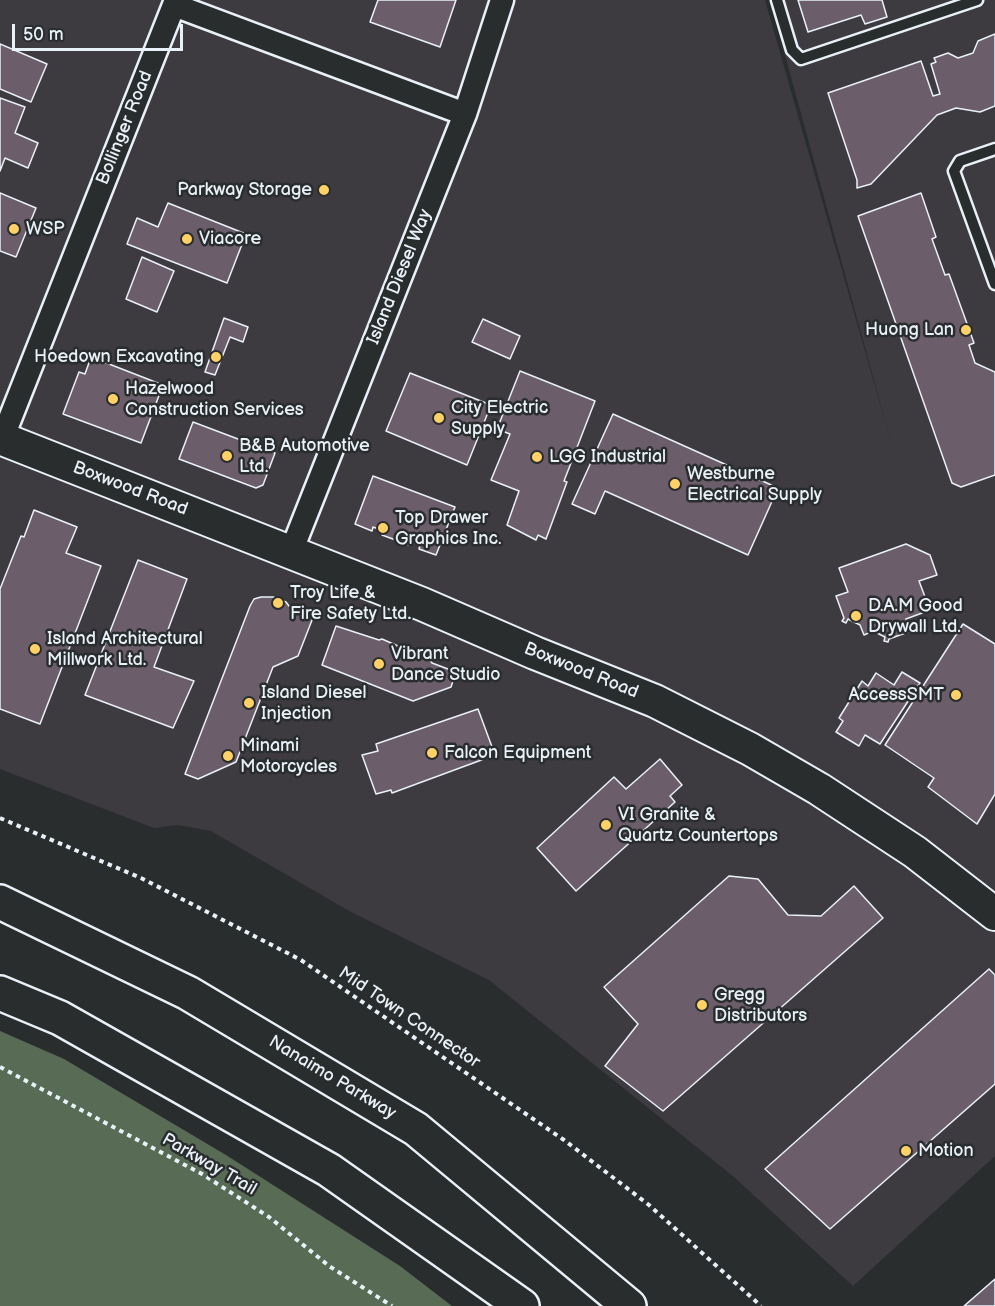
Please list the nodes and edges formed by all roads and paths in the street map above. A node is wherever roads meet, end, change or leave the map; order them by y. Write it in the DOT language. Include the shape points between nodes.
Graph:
graph roads {
  1 [pos="502,0"];
  2 [pos="777,0"];
  3 [pos="977,0"];
  4 [pos="465,114"];
  5 [pos="995,149"];
  6 [pos="995,284"];
  7 [pos="1,439"];
  8 [pos="291,552"];
  9 [pos="0,818"];
  10 [pos="0,902"];
  11 [pos="995,914"];
  12 [pos="0,993"];
  13 [pos="0,1067"];
  14 [pos="392,1306"];
  15 [pos="522,1306"];
  16 [pos="629,1306"];
  17 [pos="760,1306"];
  1 -- 4 [label="street, Island Diesel Way"];
  2 -- 3 [label="lane" via="792,50 801,60"];
  4 -- 7 [label="street, Bollinger Road" via="174,5"];
  4 -- 8 [label="street, Island Diesel Way"];
  5 -- 6 [label="lane" via="960,161 954,171"];
  7 -- 8 [label="street, Boxwood Road"];
  8 -- 11 [label="street, Boxwood Road" via="655,701 750,749 915,852"];
  9 -- 17 [label="path, Mid Town Connector" via="141,878 301,960 564,1140 650,1205"];
  10 -- 16 [label="highway, Nanaimo Parkway" via="188,993 416,1128"];
  12 -- 15 [label="highway" via="60,1018 329,1170"];
  13 -- 14 [label="path, Parkway Trail" via="202,1174 268,1217 346,1278"];
}
